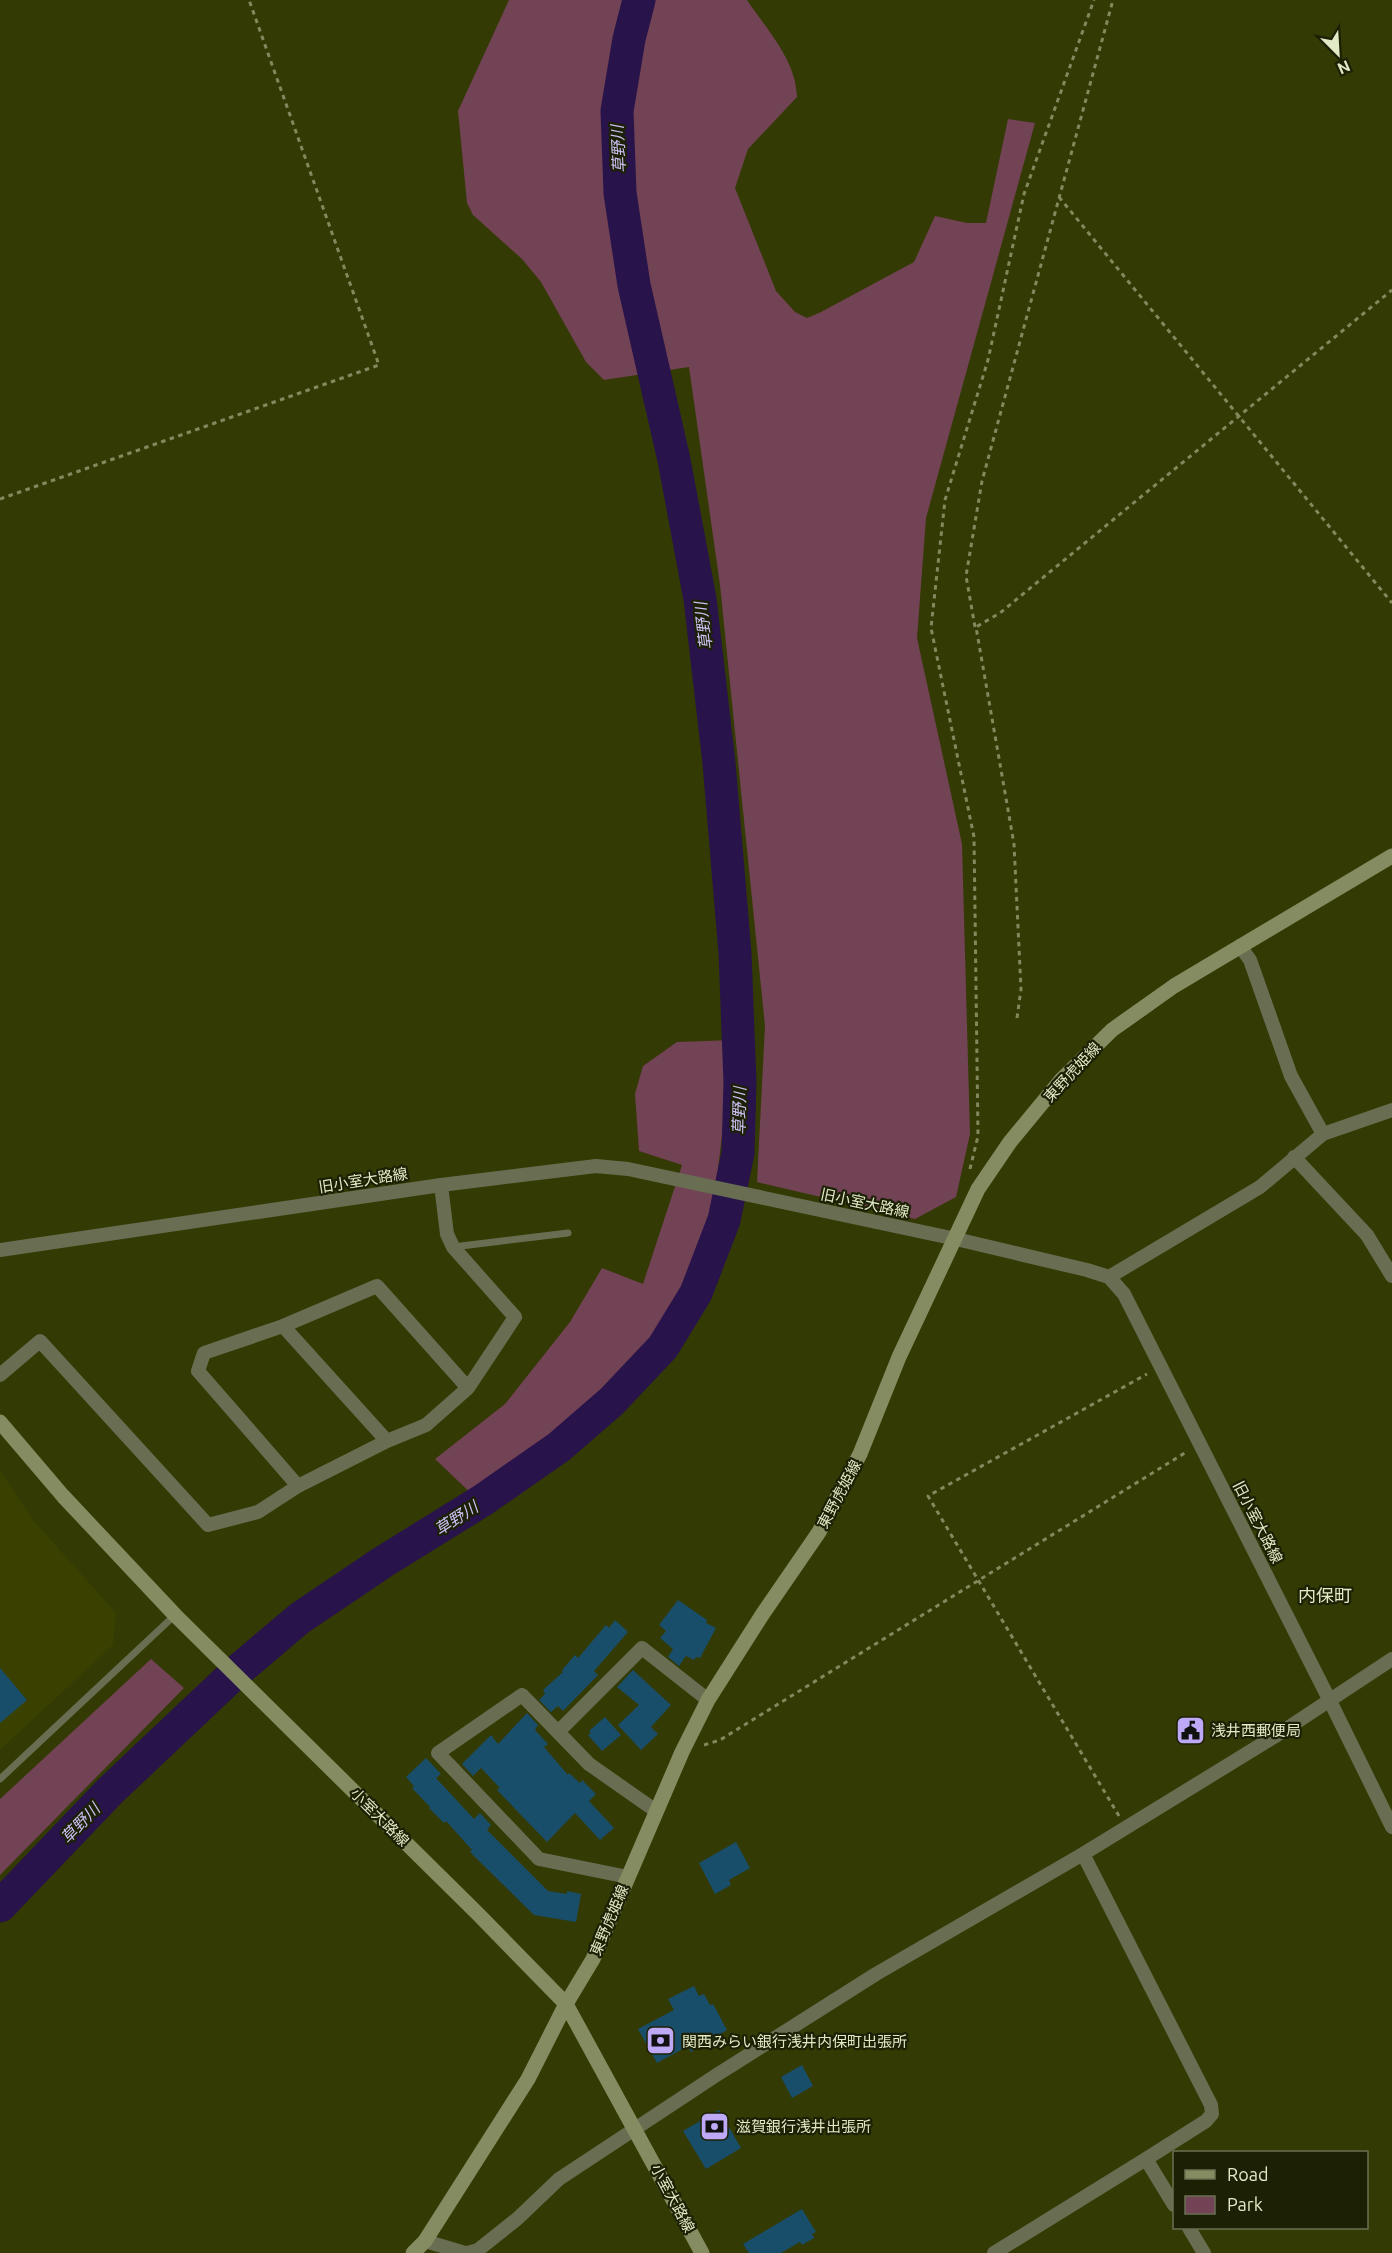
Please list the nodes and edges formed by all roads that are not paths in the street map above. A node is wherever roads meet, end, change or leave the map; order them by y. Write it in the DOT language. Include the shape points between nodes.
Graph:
graph roads {
  1 [pos="1392,856"];
  2 [pos="1240,946"];
  3 [pos="1392,1110"];
  4 [pos="1323,1134"];
  5 [pos="1294,1157"];
  6 [pos="441,1185"];
  7 [pos="568,1233"];
  8 [pos="956,1239"];
  9 [pos="453,1247"];
  10 [pos="0,1250"];
  11 [pos="1392,1276"];
  12 [pos="1109,1277"];
  13 [pos="283,1326"];
  14 [pos="0,1374"];
  15 [pos="468,1388"];
  16 [pos="0,1422"];
  17 [pos="387,1441"];
  18 [pos="298,1486"];
  19 [pos="178,1618"];
  20 [pos="1392,1659"];
  21 [pos="708,1700"];
  22 [pos="1330,1701"];
  23 [pos="559,1731"];
  24 [pos="0,1779"];
  25 [pos="656,1811"];
  26 [pos="1392,1827"];
  27 [pos="1083,1854"];
  28 [pos="628,1877"];
  29 [pos="566,2004"];
  30 [pos="636,2130"];
  31 [pos="1146,2159"];
  32 [pos="1173,2203"];
  33 [pos="1190,2229"];
  34 [pos="425,2241"];
  35 [pos="413,2253"];
  36 [pos="466,2253"];
  37 [pos="702,2253"];
  38 [pos="994,2253"];
  39 [pos="1204,2253"];
  1 -- 2 [label="main road, 東野虎姫線"];
  2 -- 4 [label="street" via="1250,960 1292,1076"];
  2 -- 8 [label="main road, 東野虎姫線" via="1112,1030 1062,1079 1010,1142 978,1189"];
  3 -- 4 [label="street"];
  4 -- 5 [label="street"];
  5 -- 11 [label="street" via="1366,1235"];
  5 -- 12 [label="street" via="1260,1187"];
  6 -- 8 [label="street, 旧小室大路線" via="596,1166 628,1169"];
  6 -- 9 [label="street" via="447,1234"];
  6 -- 10 [label="street, 旧小室大路線"];
  7 -- 9 [label="lane"];
  8 -- 12 [label="street, 旧小室大路線"];
  8 -- 21 [label="main road, 東野虎姫線" via="899,1358 860,1454 819,1532"];
  9 -- 15 [label="street" via="515,1317"];
  12 -- 22 [label="street, 旧小室大路線" via="1124,1294"];
  13 -- 15 [label="street" via="377,1286"];
  13 -- 17 [label="street"];
  13 -- 18 [label="street" via="204,1353 198,1371"];
  14 -- 18 [label="street" via="40,1341 208,1525 258,1512"];
  15 -- 17 [label="street" via="426,1425"];
  16 -- 19 [label="main road, 小室大路線" via="63,1496"];
  17 -- 18 [label="street"];
  19 -- 24 [label="lane"];
  19 -- 29 [label="main road, 小室大路線"];
  20 -- 22 [label="street"];
  21 -- 23 [label="street" via="642,1648"];
  21 -- 25 [label="main road, 東野虎姫線"];
  22 -- 26 [label="street, 旧小室大路線"];
  22 -- 27 [label="street"];
  23 -- 25 [label="street" via="589,1764"];
  23 -- 28 [label="street" via="522,1695 438,1753 539,1859"];
  25 -- 28 [label="main road, 東野虎姫線"];
  27 -- 30 [label="street" via="876,1974"];
  27 -- 31 [label="street" via="1212,2114"];
  28 -- 29 [label="main road, 東野虎姫線" via="593,1959"];
  29 -- 30 [label="main road, 小室大路線"];
  29 -- 34 [label="main road, 東野虎姫線" via="528,2079"];
  30 -- 36 [label="street" via="559,2179 517,2219 478,2250"];
  30 -- 37 [label="main road, 小室大路線"];
  31 -- 32 [label="street"];
  31 -- 38 [label="street"];
  33 -- 39 [label="street"];
  34 -- 35 [label="main road, 東野虎姫線"];
  34 -- 36 [label="street"];
}
